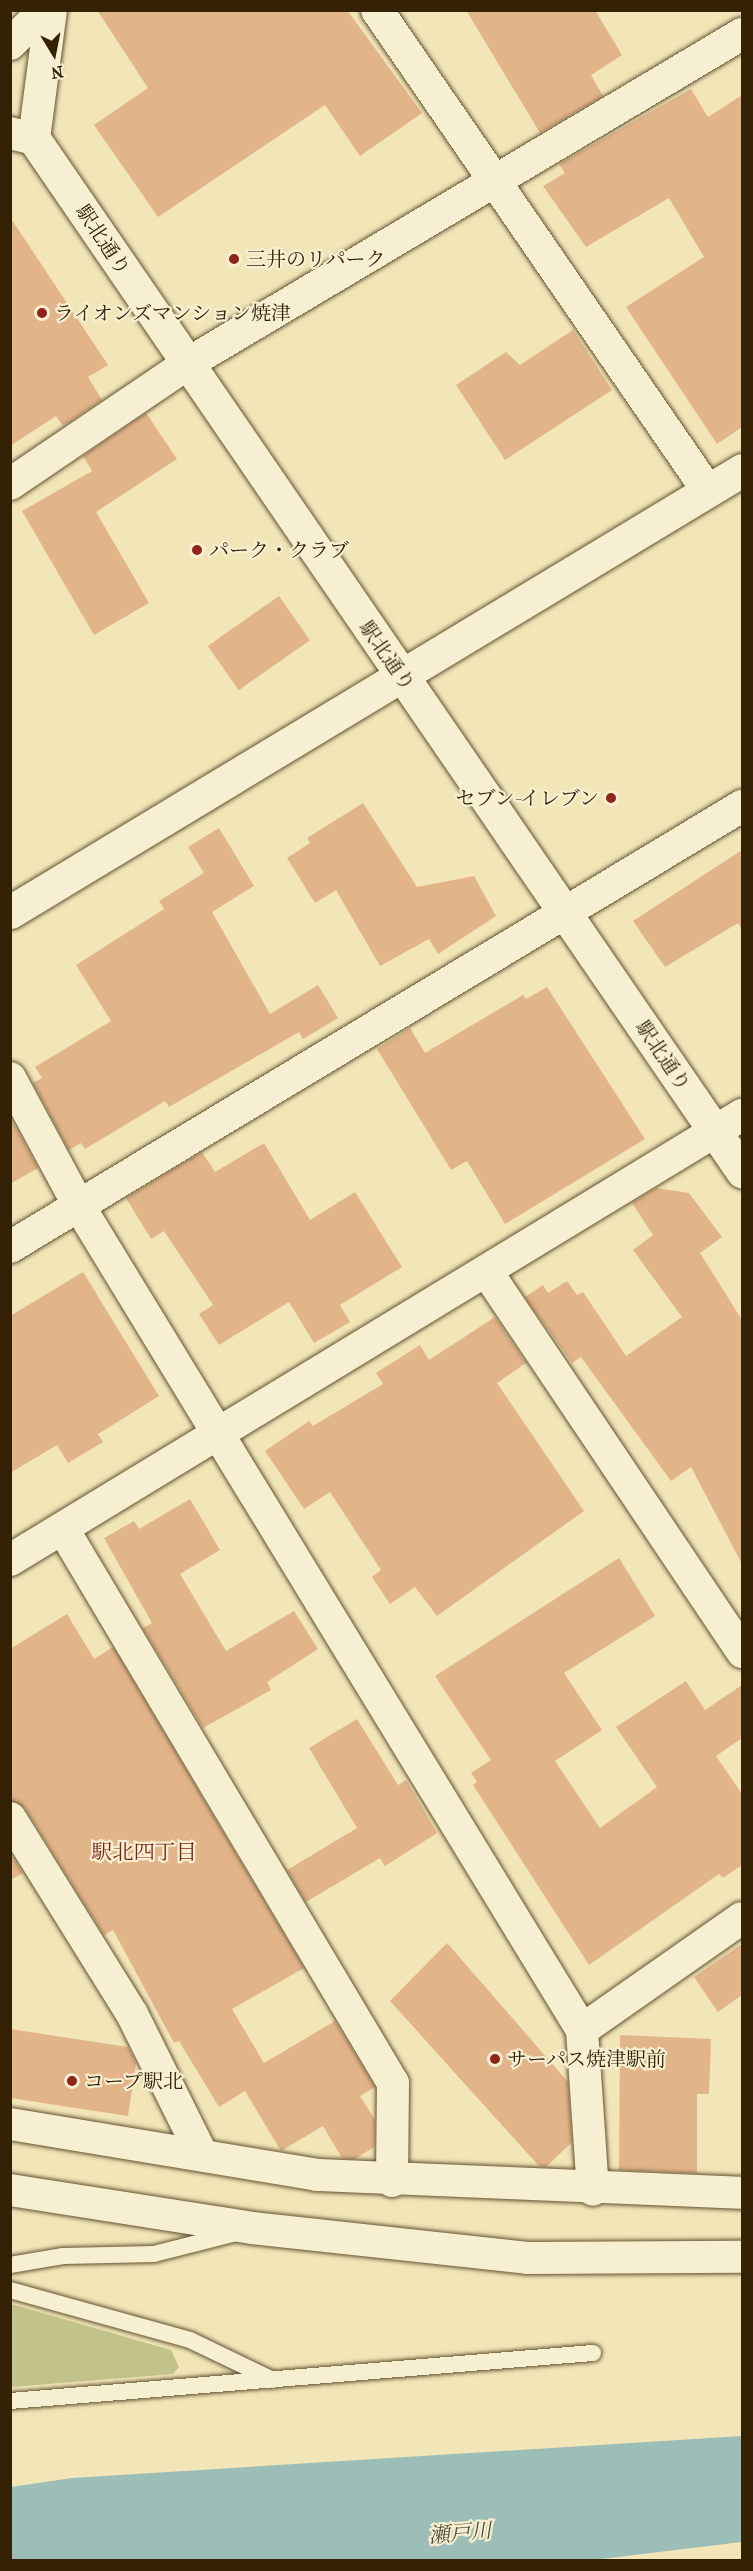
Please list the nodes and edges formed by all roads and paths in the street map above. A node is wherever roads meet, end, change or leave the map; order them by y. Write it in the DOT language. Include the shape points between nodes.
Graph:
graph roads {
  1 [pos="45,10"];
  2 [pos="51,10"];
  3 [pos="377,10"];
  4 [pos="742,34"];
  5 [pos="10,44"];
  6 [pos="22,136"];
  7 [pos="496,180"];
  8 [pos="187,364"];
  9 [pos="742,470"];
  10 [pos="10,484"];
  11 [pos="708,490"];
  12 [pos="401,676"];
  13 [pos="742,806"];
  14 [pos="10,912"];
  15 [pos="567,913"];
  16 [pos="10,1078"];
  17 [pos="742,1115"];
  18 [pos="715,1132"];
  19 [pos="742,1171"];
  20 [pos="79,1206"];
  21 [pos="10,1247"];
  22 [pos="487,1272"];
  23 [pos="220,1436"];
  24 [pos="63,1529"];
  25 [pos="10,1560"];
  26 [pos="742,1652"];
  27 [pos="10,1818"];
  28 [pos="742,1918"];
  29 [pos="582,2030"];
  30 [pos="10,2124"];
  31 [pos="202,2155"];
  32 [pos="392,2181"];
  33 [pos="10,2190"];
  34 [pos="593,2190"];
  35 [pos="742,2193"];
  36 [pos="252,2228"];
  37 [pos="742,2258"];
  38 [pos="10,2265"];
  39 [pos="10,2290"];
  40 [pos="593,2353"];
  41 [pos="274,2380"];
  42 [pos="10,2401"];
  1 -- 5 [label="street"];
  2 -- 6 [label="street"];
  3 -- 7 [label="street"];
  4 -- 7 [label="street"];
  6 -- 8 [label="street, 駅北通り"];
  7 -- 8 [label="street"];
  7 -- 11 [label="street"];
  8 -- 10 [label="street"];
  8 -- 12 [label="street, 駅北通り"];
  9 -- 11 [label="street"];
  11 -- 12 [label="street"];
  12 -- 14 [label="street"];
  12 -- 15 [label="street, 駅北通り"];
  13 -- 15 [label="street"];
  15 -- 18 [label="street, 駅北通り"];
  15 -- 20 [label="street"];
  16 -- 20 [label="street"];
  17 -- 18 [label="street"];
  18 -- 19 [label="street, 駅北通り"];
  18 -- 22 [label="street"];
  20 -- 21 [label="street"];
  20 -- 23 [label="street"];
  22 -- 23 [label="street"];
  22 -- 26 [label="street"];
  23 -- 24 [label="street"];
  23 -- 29 [label="street"];
  24 -- 25 [label="street"];
  24 -- 32 [label="street" via="393,2083"];
  27 -- 31 [label="street" via="132,2014"];
  28 -- 29 [label="street"];
  29 -- 34 [label="street"];
  30 -- 31 [label="street"];
  31 -- 32 [label="street" via="317,2175"];
  32 -- 34 [label="street"];
  33 -- 36 [label="street"];
  34 -- 35 [label="street"];
  36 -- 37 [label="street" via="526,2258"];
  36 -- 38 [label="lane" via="200,2246 154,2254 63,2256"];
  39 -- 41 [label="lane" via="190,2340"];
  40 -- 41 [label="lane"];
  41 -- 42 [label="lane"];
}
